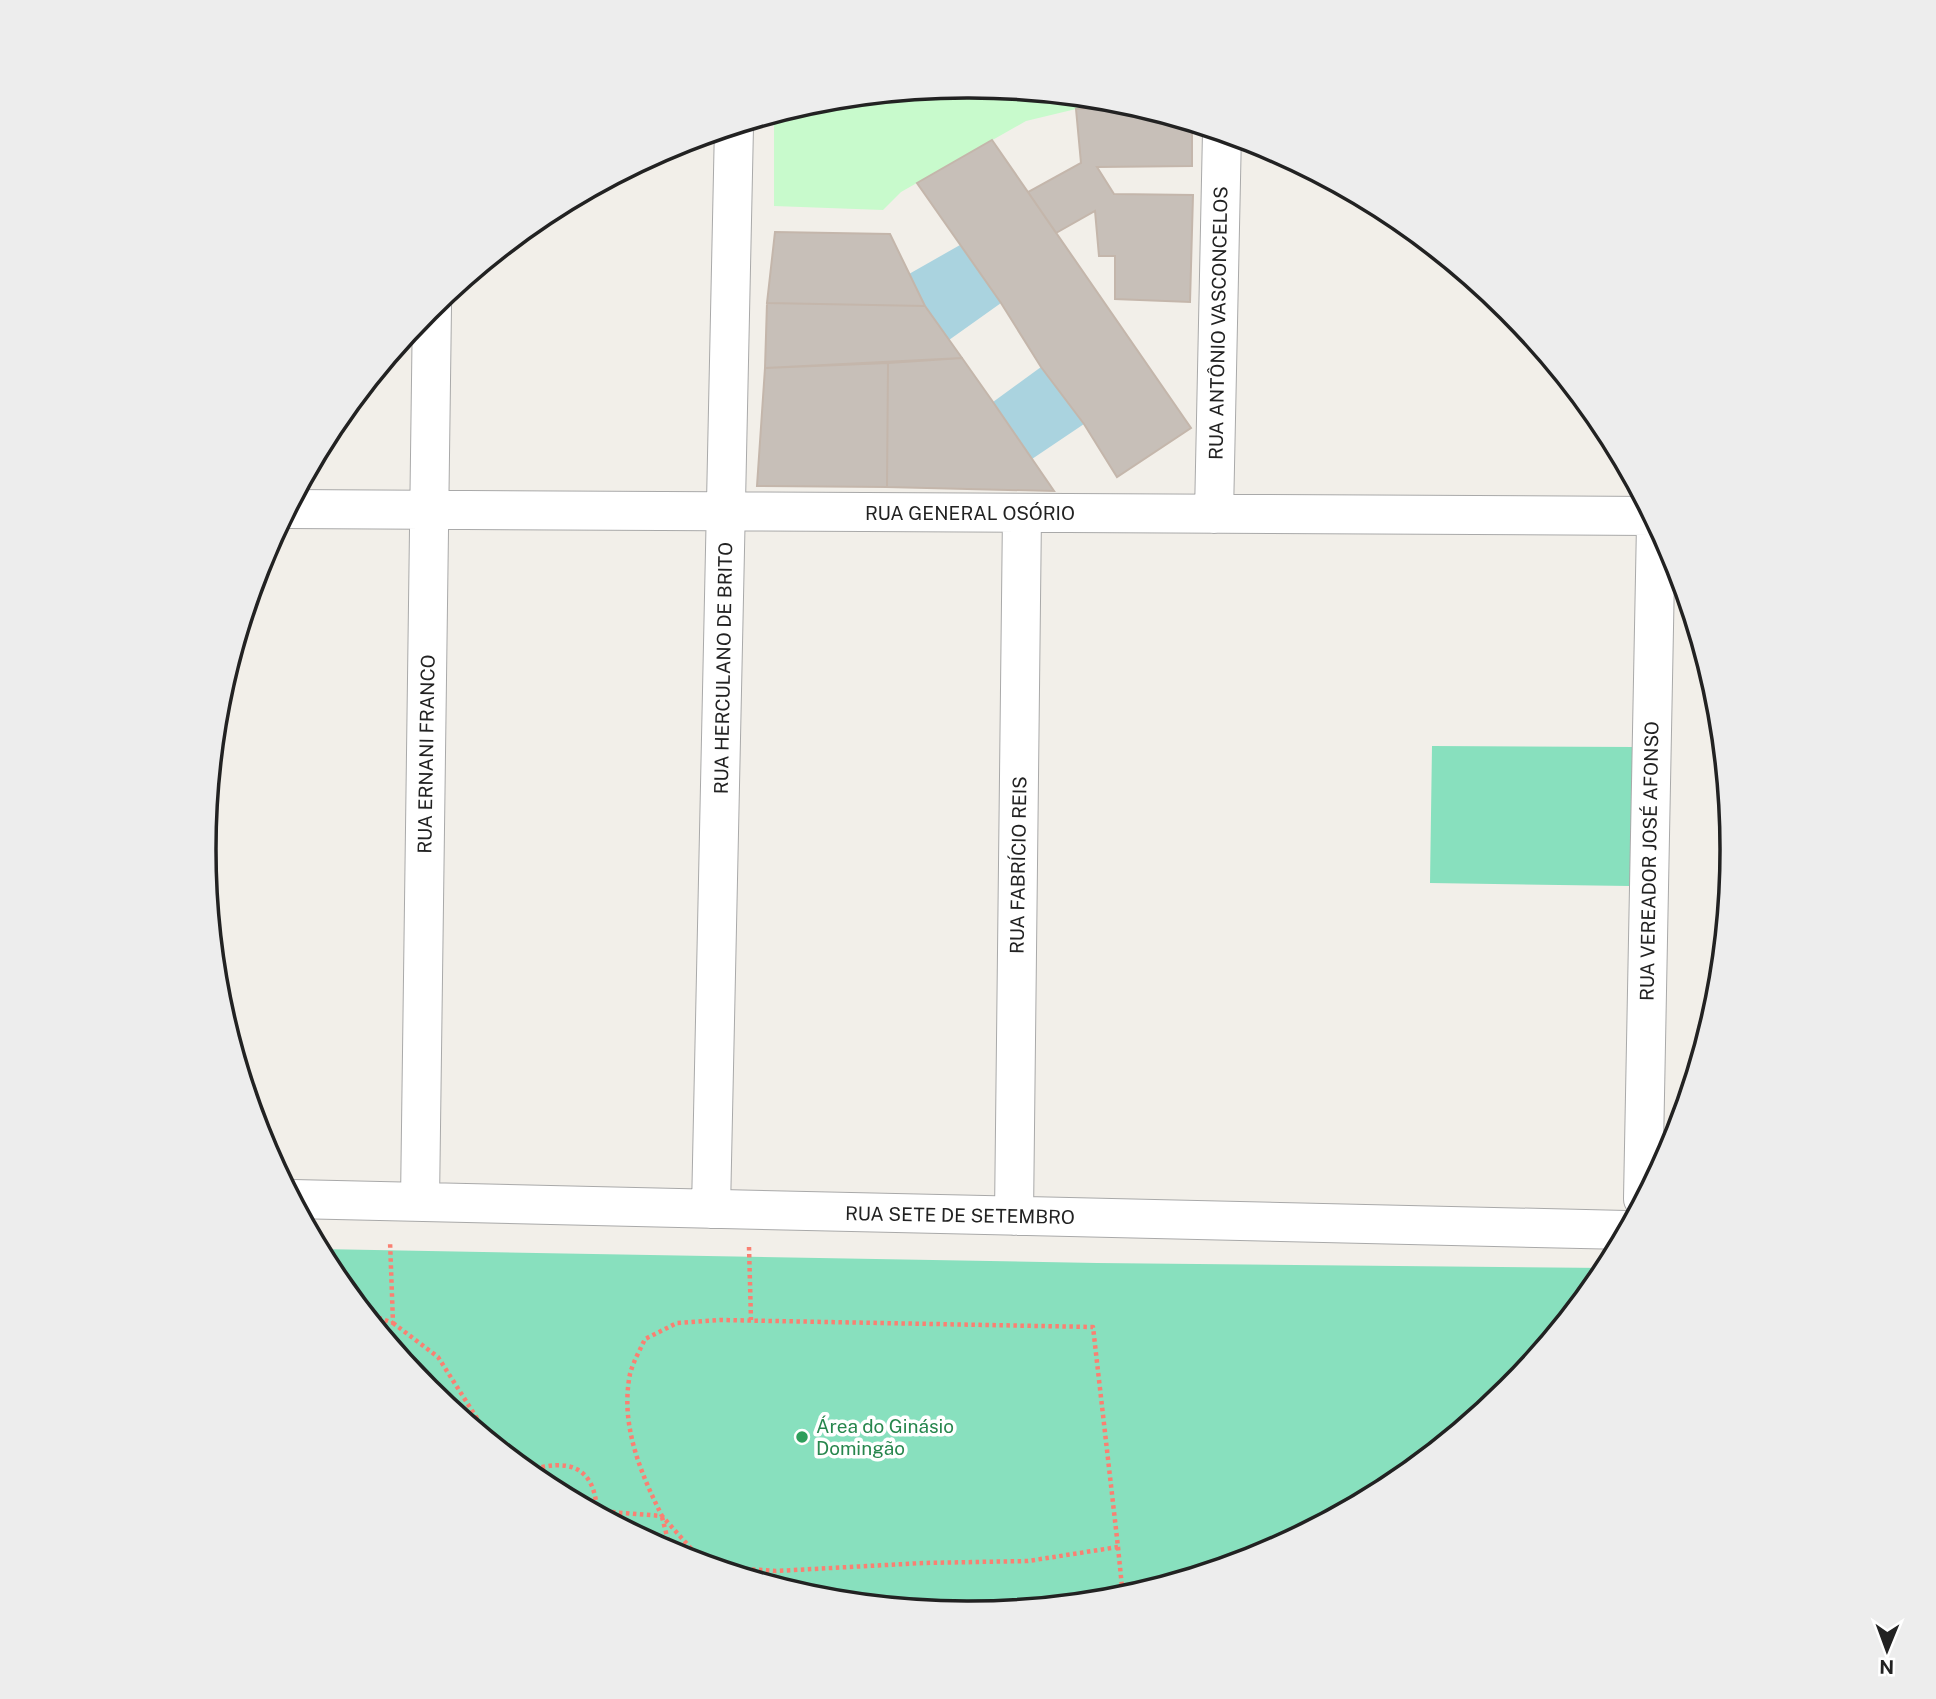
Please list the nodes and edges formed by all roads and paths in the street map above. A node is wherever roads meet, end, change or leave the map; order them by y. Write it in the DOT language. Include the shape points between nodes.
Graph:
graph roads {
  1 [pos="734,136"];
  2 [pos="1222,142"];
  3 [pos="432,324"];
  4 [pos="298,509"];
  5 [pos="429,510"];
  6 [pos="726,512"];
  7 [pos="1022,513"];
  8 [pos="1214,514"];
  9 [pos="1641,516"];
  10 [pos="1656,547"];
  11 [pos="1643,1179"];
  12 [pos="303,1199"];
  13 [pos="405,1202"];
  14 [pos="730,1210"];
  15 [pos="1014,1216"];
  16 [pos="1616,1230"];
  17 [pos="382,1319"];
  18 [pos="751,1320"];
  19 [pos="393,1323"];
  20 [pos="477,1418"];
  21 [pos="541,1468"];
  22 [pos="595,1502"];
  23 [pos="617,1513"];
  24 [pos="662,1516"];
  25 [pos="668,1538"];
  26 [pos="1118,1547"];
  27 [pos="693,1549"];
  28 [pos="755,1570"];
  29 [pos="1122,1585"];
  1 -- 6 [label="street, RUA HERCULANO DE BRITO"];
  2 -- 8 [label="street, RUA ANTÔNIO VASCONCELOS"];
  3 -- 5 [label="street, RUA ERNANI FRANCO"];
  4 -- 5 [label="street, RUA GENERAL OSÓRIO"];
  5 -- 6 [label="street, RUA GENERAL OSÓRIO"];
  5 -- 13 [label="street, RUA ERNANI FRANCO"];
  6 -- 7 [label="street, RUA GENERAL OSÓRIO"];
  6 -- 14 [label="street, RUA HERCULANO DE BRITO"];
  7 -- 8 [label="street, RUA GENERAL OSÓRIO"];
  7 -- 15 [label="street, RUA FABRÍCIO REIS"];
  8 -- 9 [label="street, RUA GENERAL OSÓRIO"];
  10 -- 11 [label="street, RUA VEREADOR JOSÉ AFONSO"];
  12 -- 13 [label="street, RUA SETE DE SETEMBRO"];
  13 -- 14 [label="street, RUA SETE DE SETEMBRO"];
  13 -- 19 [label="path"];
  14 -- 15 [label="street, RUA SETE DE SETEMBRO"];
  14 -- 18 [label="path"];
  15 -- 16 [label="street, RUA SETE DE SETEMBRO"];
  17 -- 19 [label="path"];
  18 -- 24 [label="path" via="677,1323 645,1339 631,1372 629,1429 642,1476"];
  18 -- 26 [label="path" via="1093,1327"];
  19 -- 20 [label="path" via="438,1357"];
  21 -- 22 [label="path" via="571,1466 585,1474"];
  23 -- 24 [label="path"];
  24 -- 25 [label="path"];
  24 -- 27 [label="path"];
  26 -- 28 [label="path" via="1028,1561"];
  26 -- 29 [label="path"];
}
